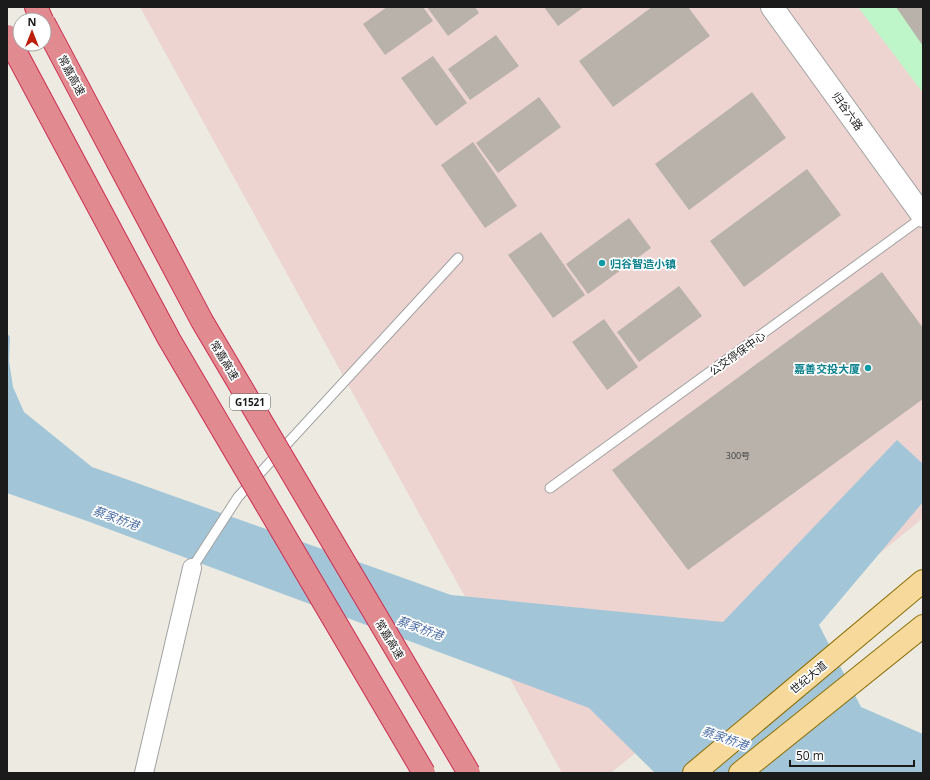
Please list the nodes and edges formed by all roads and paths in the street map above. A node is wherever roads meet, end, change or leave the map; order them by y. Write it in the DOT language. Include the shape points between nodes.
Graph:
graph roads {
  1 [pos="772,7"];
  2 [pos="7,36"];
  3 [pos="52,38"];
  4 [pos="923,216"];
  5 [pos="458,258"];
  6 [pos="550,488"];
  7 [pos="192,568"];
  8 [pos="923,582"];
  9 [pos="923,626"];
  10 [pos="144,773"];
  11 [pos="424,773"];
  12 [pos="469,773"];
  13 [pos="694,773"];
  14 [pos="740,773"];
  1 -- 4 [label="street, 归谷六路"];
  2 -- 11 [label="highway, bridge" via="169,338"];
  3 -- 12 [label="highway, 常嘉高速 / G1521, bridge" via="202,321"];
  4 -- 6 [label="lane, 公交停保中心"];
  5 -- 7 [label="lane" via="238,497"];
  7 -- 10 [label="street"];
  8 -- 13 [label="main road, 世纪大道"];
  9 -- 14 [label="main road"];
}
